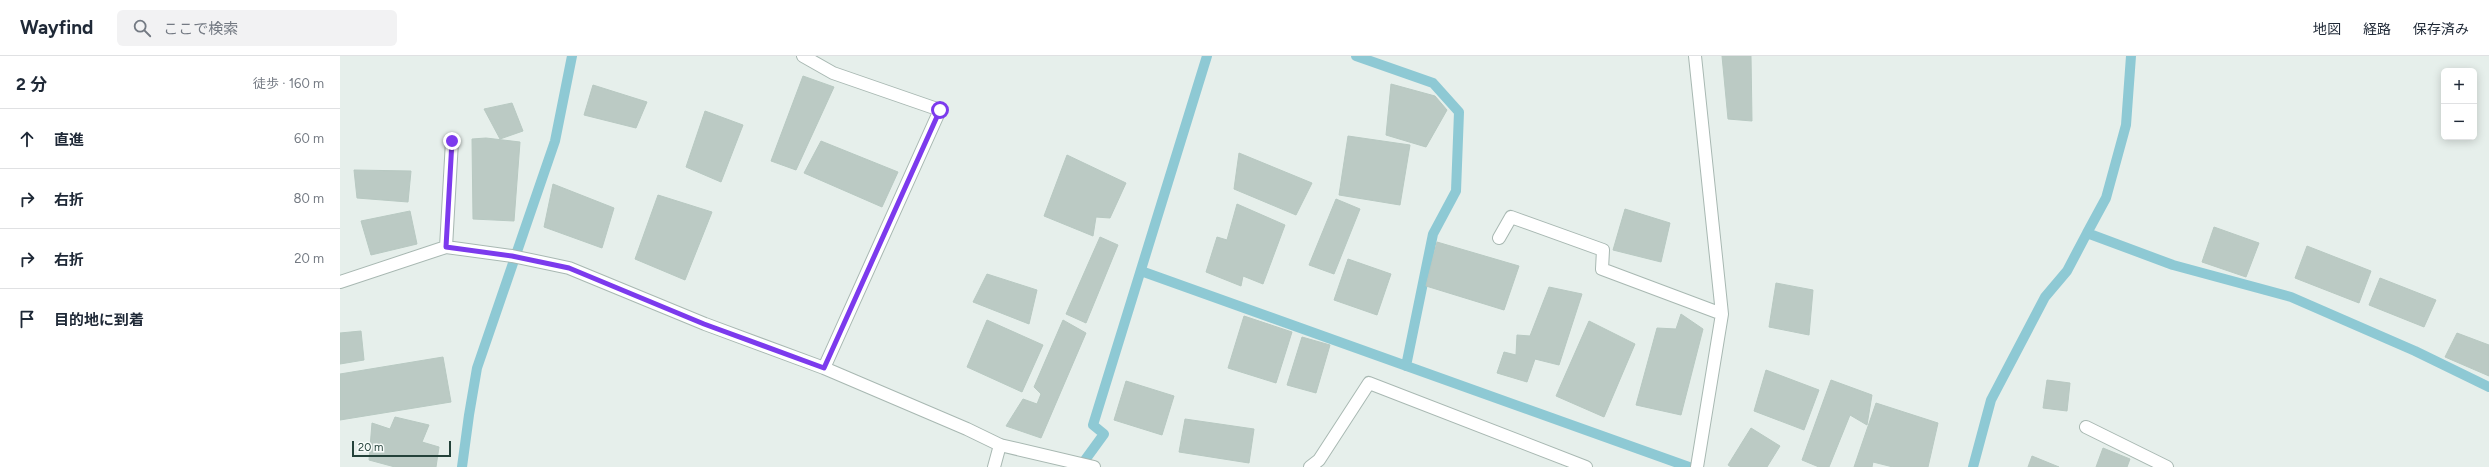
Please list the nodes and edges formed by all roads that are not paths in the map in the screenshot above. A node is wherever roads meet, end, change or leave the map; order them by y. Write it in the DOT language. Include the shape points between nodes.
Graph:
graph roads {
  1 [pos="803,56"];
  2 [pos="1695,56"];
  3 [pos="452,141"];
  4 [pos="1499,238"];
  5 [pos="446,247"];
  6 [pos="340,282"];
  7 [pos="1722,314"];
  8 [pos="824,368"];
  9 [pos="2086,428"];
  10 [pos="1000,445"];
  11 [pos="1697,465"];
  12 [pos="994,467"];
  13 [pos="1094,467"];
  14 [pos="1310,467"];
  15 [pos="1586,467"];
  16 [pos="2167,467"];
  1 -- 8 [label="street" via="833,73 940,110"];
  2 -- 7 [label="street"];
  3 -- 5 [label="street"];
  4 -- 7 [label="street" via="1511,217 1603,250 1602,268"];
  5 -- 6 [label="street"];
  5 -- 8 [label="street" via="512,256 569,268 704,324"];
  7 -- 11 [label="street"];
  8 -- 10 [label="street" via="967,428"];
  9 -- 16 [label="street"];
  10 -- 12 [label="street"];
  10 -- 13 [label="street"];
  14 -- 15 [label="street" via="1319,460 1370,383"];
}
